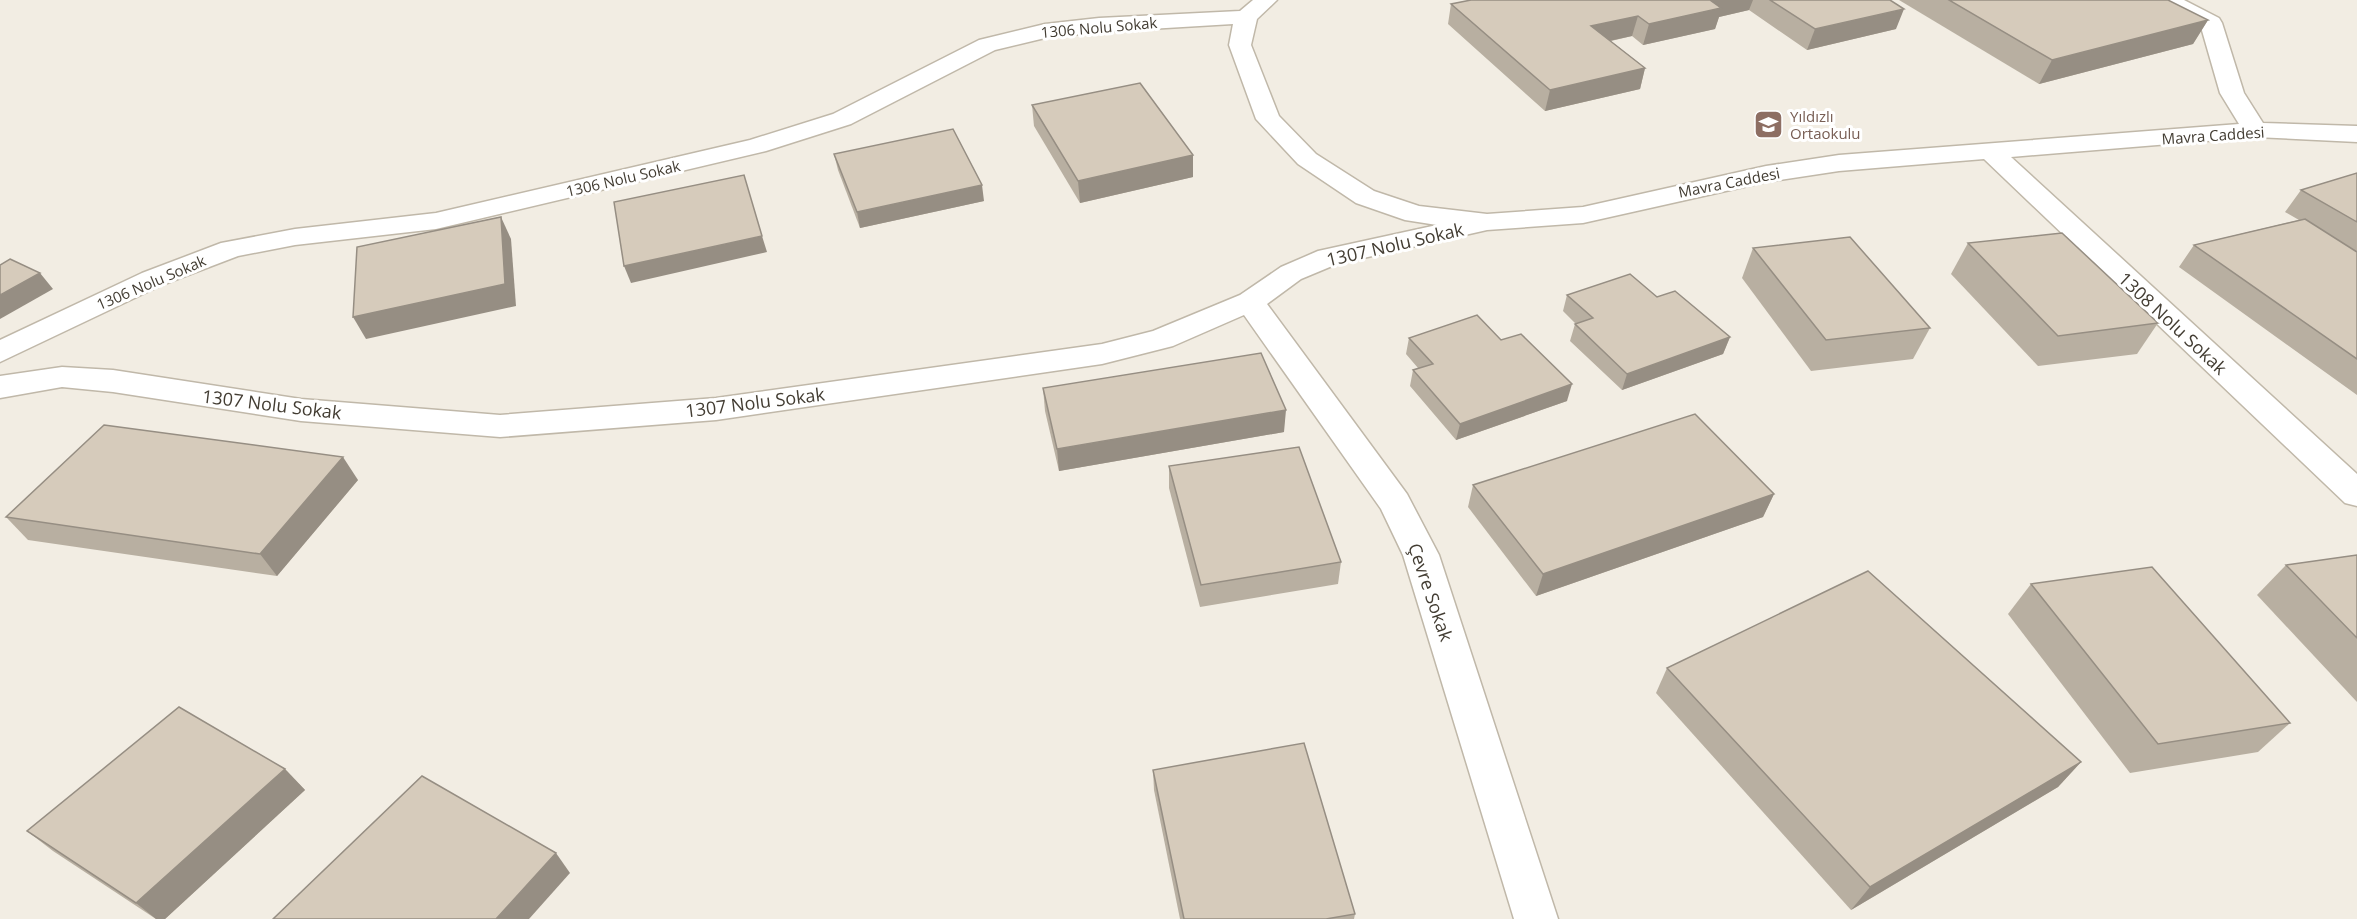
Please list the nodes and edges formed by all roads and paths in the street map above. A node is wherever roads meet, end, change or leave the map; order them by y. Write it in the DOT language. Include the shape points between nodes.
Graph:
graph roads {
  1 [pos="1266,0"];
  2 [pos="2167,0"];
  3 [pos="1246,17"];
  4 [pos="2255,130"];
  5 [pos="2357,134"];
  6 [pos="1990,151"];
  7 [pos="1487,222"];
  8 [pos="1250,302"];
  9 [pos="0,351"];
  10 [pos="0,387"];
  11 [pos="2357,494"];
  12 [pos="1536,919"];
  1 -- 3 [label="street"];
  2 -- 4 [label="street" via="2211,23 2232,93"];
  3 -- 7 [label="street, Mavra Caddesi" via="1240,45 1268,119 1307,159 1365,197 1415,214"];
  3 -- 9 [label="street, 1306 Nolu Sokak" via="1099,25 1045,31 987,45 842,119 757,146 436,221 295,237 231,249 152,279"];
  4 -- 5 [label="street, Mavra Caddesi"];
  4 -- 6 [label="street, Mavra Caddesi"];
  6 -- 7 [label="street, Mavra Caddesi" via="1839,163 1767,174 1583,215"];
  6 -- 11 [label="street, 1308 Nolu Sokak"];
  7 -- 8 [label="street, 1307 Nolu Sokak" via="1328,257 1290,273"];
  8 -- 10 [label="street, 1307 Nolu Sokak" via="1162,339 1102,354 716,409 500,426 301,410 113,381 62,377"];
  8 -- 12 [label="street, Çevre Sokak" via="1395,503 1420,555"];
}
